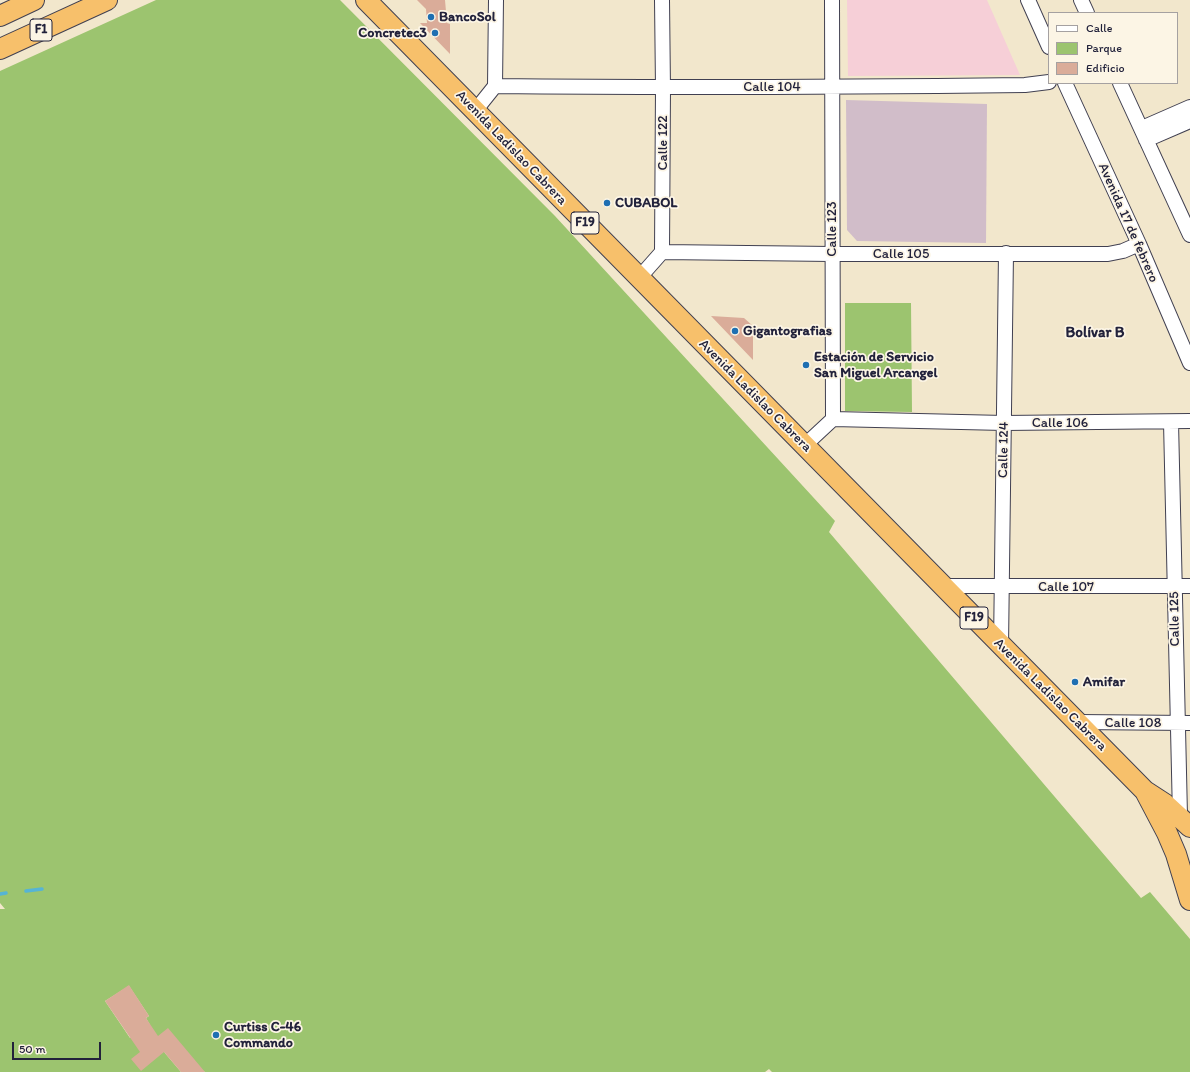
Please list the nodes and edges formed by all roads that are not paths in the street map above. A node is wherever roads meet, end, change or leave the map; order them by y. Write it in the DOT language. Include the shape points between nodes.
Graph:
graph roads {
  1 [pos="34,0"];
  2 [pos="107,0"];
  3 [pos="366,0"];
  4 [pos="496,0"];
  5 [pos="662,0"];
  6 [pos="832,0"];
  7 [pos="1028,0"];
  8 [pos="1081,0"];
  9 [pos="1087,12"];
  10 [pos="0,16"];
  11 [pos="1048,44"];
  12 [pos="0,49"];
  13 [pos="1048,82"];
  14 [pos="1066,84"];
  15 [pos="1120,84"];
  16 [pos="495,86"];
  17 [pos="832,87"];
  18 [pos="663,88"];
  19 [pos="1190,107"];
  20 [pos="475,111"];
  21 [pos="1190,120"];
  22 [pos="1144,134"];
  23 [pos="1190,235"];
  24 [pos="1139,244"];
  25 [pos="662,252"];
  26 [pos="1006,253"];
  27 [pos="832,254"];
  28 [pos="639,278"];
  29 [pos="1190,363"];
  30 [pos="833,419"];
  31 [pos="1190,420"];
  32 [pos="1171,422"];
  33 [pos="1004,423"];
  34 [pos="804,446"];
  35 [pos="943,586"];
  36 [pos="1174,586"];
  37 [pos="1190,586"];
  38 [pos="1002,587"];
  39 [pos="1002,646"];
  40 [pos="1077,722"];
  41 [pos="1183,723"];
  42 [pos="1145,791"];
  43 [pos="1185,822"];
  44 [pos="1190,900"];
  1 -- 10 [label="highway, F1"];
  2 -- 12 [label="highway, F1"];
  3 -- 20 [label="highway, Avenida Ladislao Cabrera / F19"];
  4 -- 16 [label="street"];
  5 -- 18 [label="street, Calle 122"];
  6 -- 17 [label="street, Calle 123"];
  7 -- 11 [label="street"];
  8 -- 9 [label="street"];
  13 -- 17 [label="street, Calle 104" via="1026,85"];
  14 -- 24 [label="street, Avenida 17 de febrero"];
  15 -- 22 [label="street"];
  16 -- 18 [label="street, Calle 104"];
  16 -- 20 [label="street"];
  17 -- 18 [label="street, Calle 104"];
  17 -- 27 [label="street, Calle 123"];
  18 -- 25 [label="street, Calle 122"];
  19 -- 22 [label="street"];
  20 -- 28 [label="highway, Avenida Ladislao Cabrera / F19"];
  21 -- 22 [label="street"];
  22 -- 23 [label="street"];
  24 -- 26 [label="street, Calle 105" via="1124,251 1108,254"];
  24 -- 29 [label="street, Avenida 17 de febrero"];
  25 -- 27 [label="street, Calle 105"];
  25 -- 28 [label="street"];
  26 -- 27 [label="street, Calle 105"];
  26 -- 33 [label="street, Calle 124"];
  27 -- 30 [label="street, Calle 123"];
  28 -- 34 [label="highway, Avenida Ladislao Cabrera / F19"];
  30 -- 33 [label="street, Calle 106"];
  30 -- 34 [label="street"];
  31 -- 32 [label="street, Calle 106"];
  32 -- 33 [label="street, Calle 106"];
  32 -- 36 [label="street, Calle 125"];
  33 -- 38 [label="street, Calle 124"];
  34 -- 35 [label="highway, Avenida Ladislao Cabrera / F19"];
  35 -- 38 [label="street, Calle 107"];
  35 -- 39 [label="highway, Avenida Ladislao Cabrera / F19"];
  36 -- 37 [label="street, Calle 107"];
  36 -- 38 [label="street, Calle 107"];
  36 -- 41 [label="street, Calle 125"];
  38 -- 39 [label="street, Calle 124"];
  39 -- 40 [label="highway, Avenida Ladislao Cabrera / F19"];
  40 -- 41 [label="street, Calle 108"];
  40 -- 42 [label="highway, Avenida Ladislao Cabrera / F19"];
  41 -- 43 [label="street, Calle 125"];
  42 -- 43 [label="highway, Avenida Ladislao Cabrera / F19"];
  42 -- 44 [label="highway, Avenida Ladislao Cabrera / F19" via="1176,854"];
}
